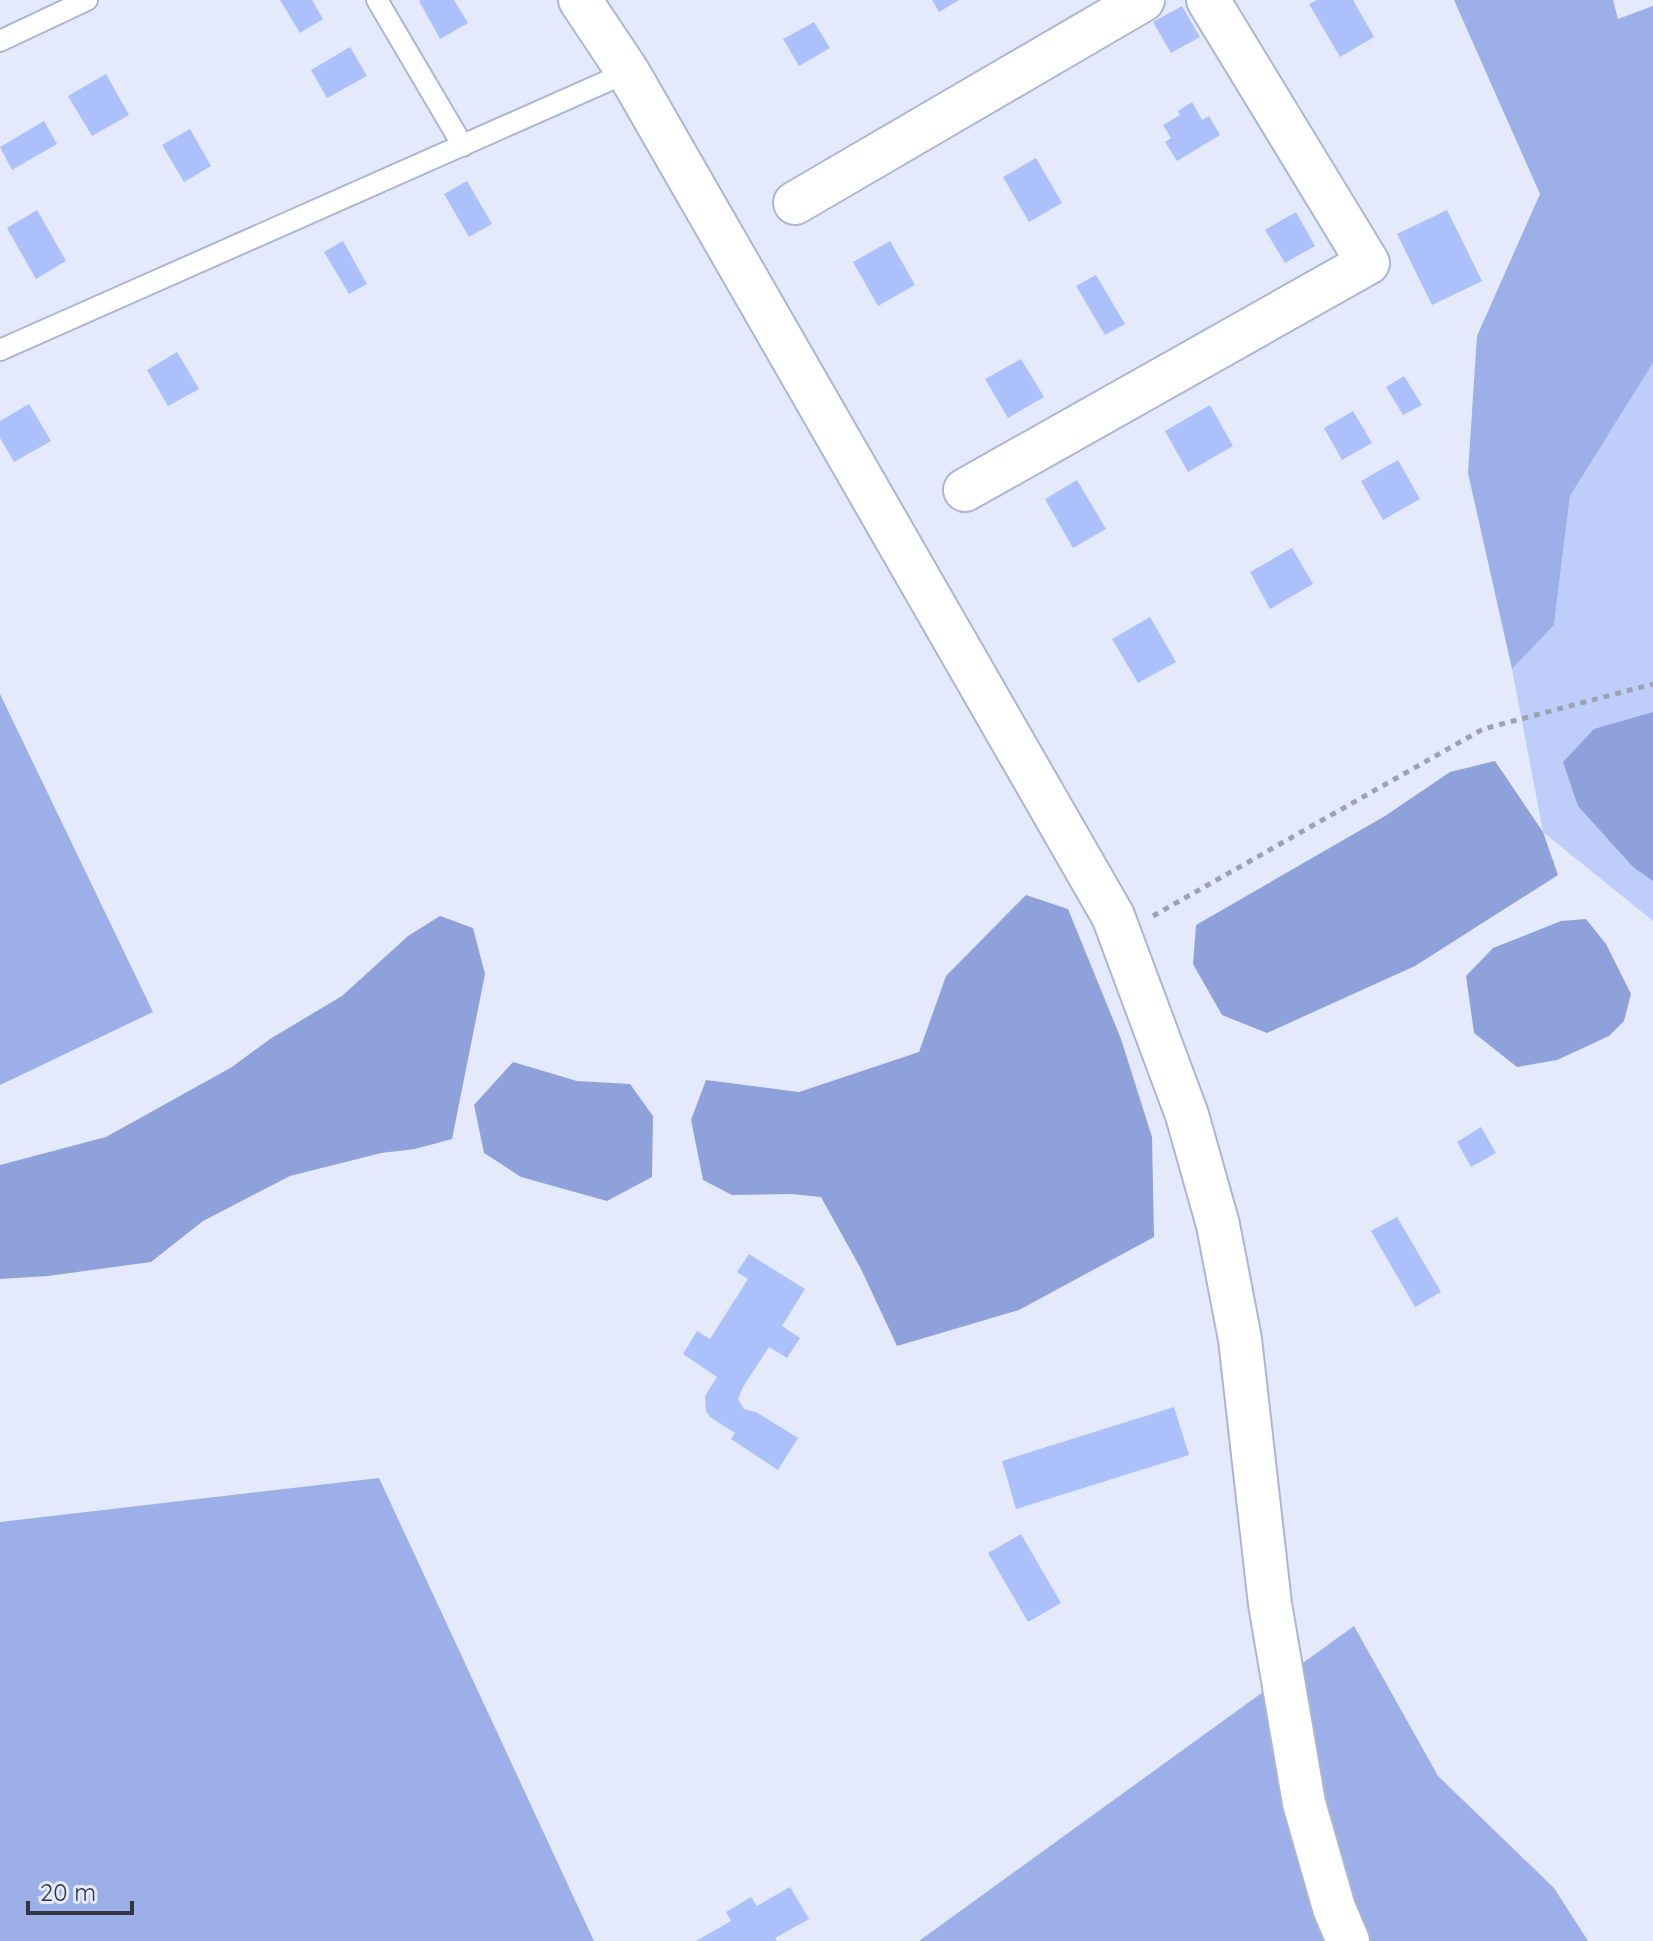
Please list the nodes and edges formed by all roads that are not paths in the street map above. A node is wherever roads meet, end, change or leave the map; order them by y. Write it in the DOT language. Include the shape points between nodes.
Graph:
graph roads {
  1 [pos="87,0"];
  2 [pos="377,0"];
  3 [pos="580,0"];
  4 [pos="1143,0"];
  5 [pos="1208,0"];
  6 [pos="0,41"];
  7 [pos="628,72"];
  8 [pos="463,146"];
  9 [pos="795,203"];
  10 [pos="0,350"];
  11 [pos="965,490"];
  12 [pos="1348,1941"];
  1 -- 6 [label="lane"];
  2 -- 8 [label="lane"];
  3 -- 7 [label="street"];
  4 -- 9 [label="street"];
  5 -- 11 [label="street" via="1368,263"];
  7 -- 8 [label="lane"];
  7 -- 12 [label="street" via="1120,934 1187,1115 1218,1225 1240,1339 1270,1604 1304,1803"];
  8 -- 10 [label="lane"];
}
